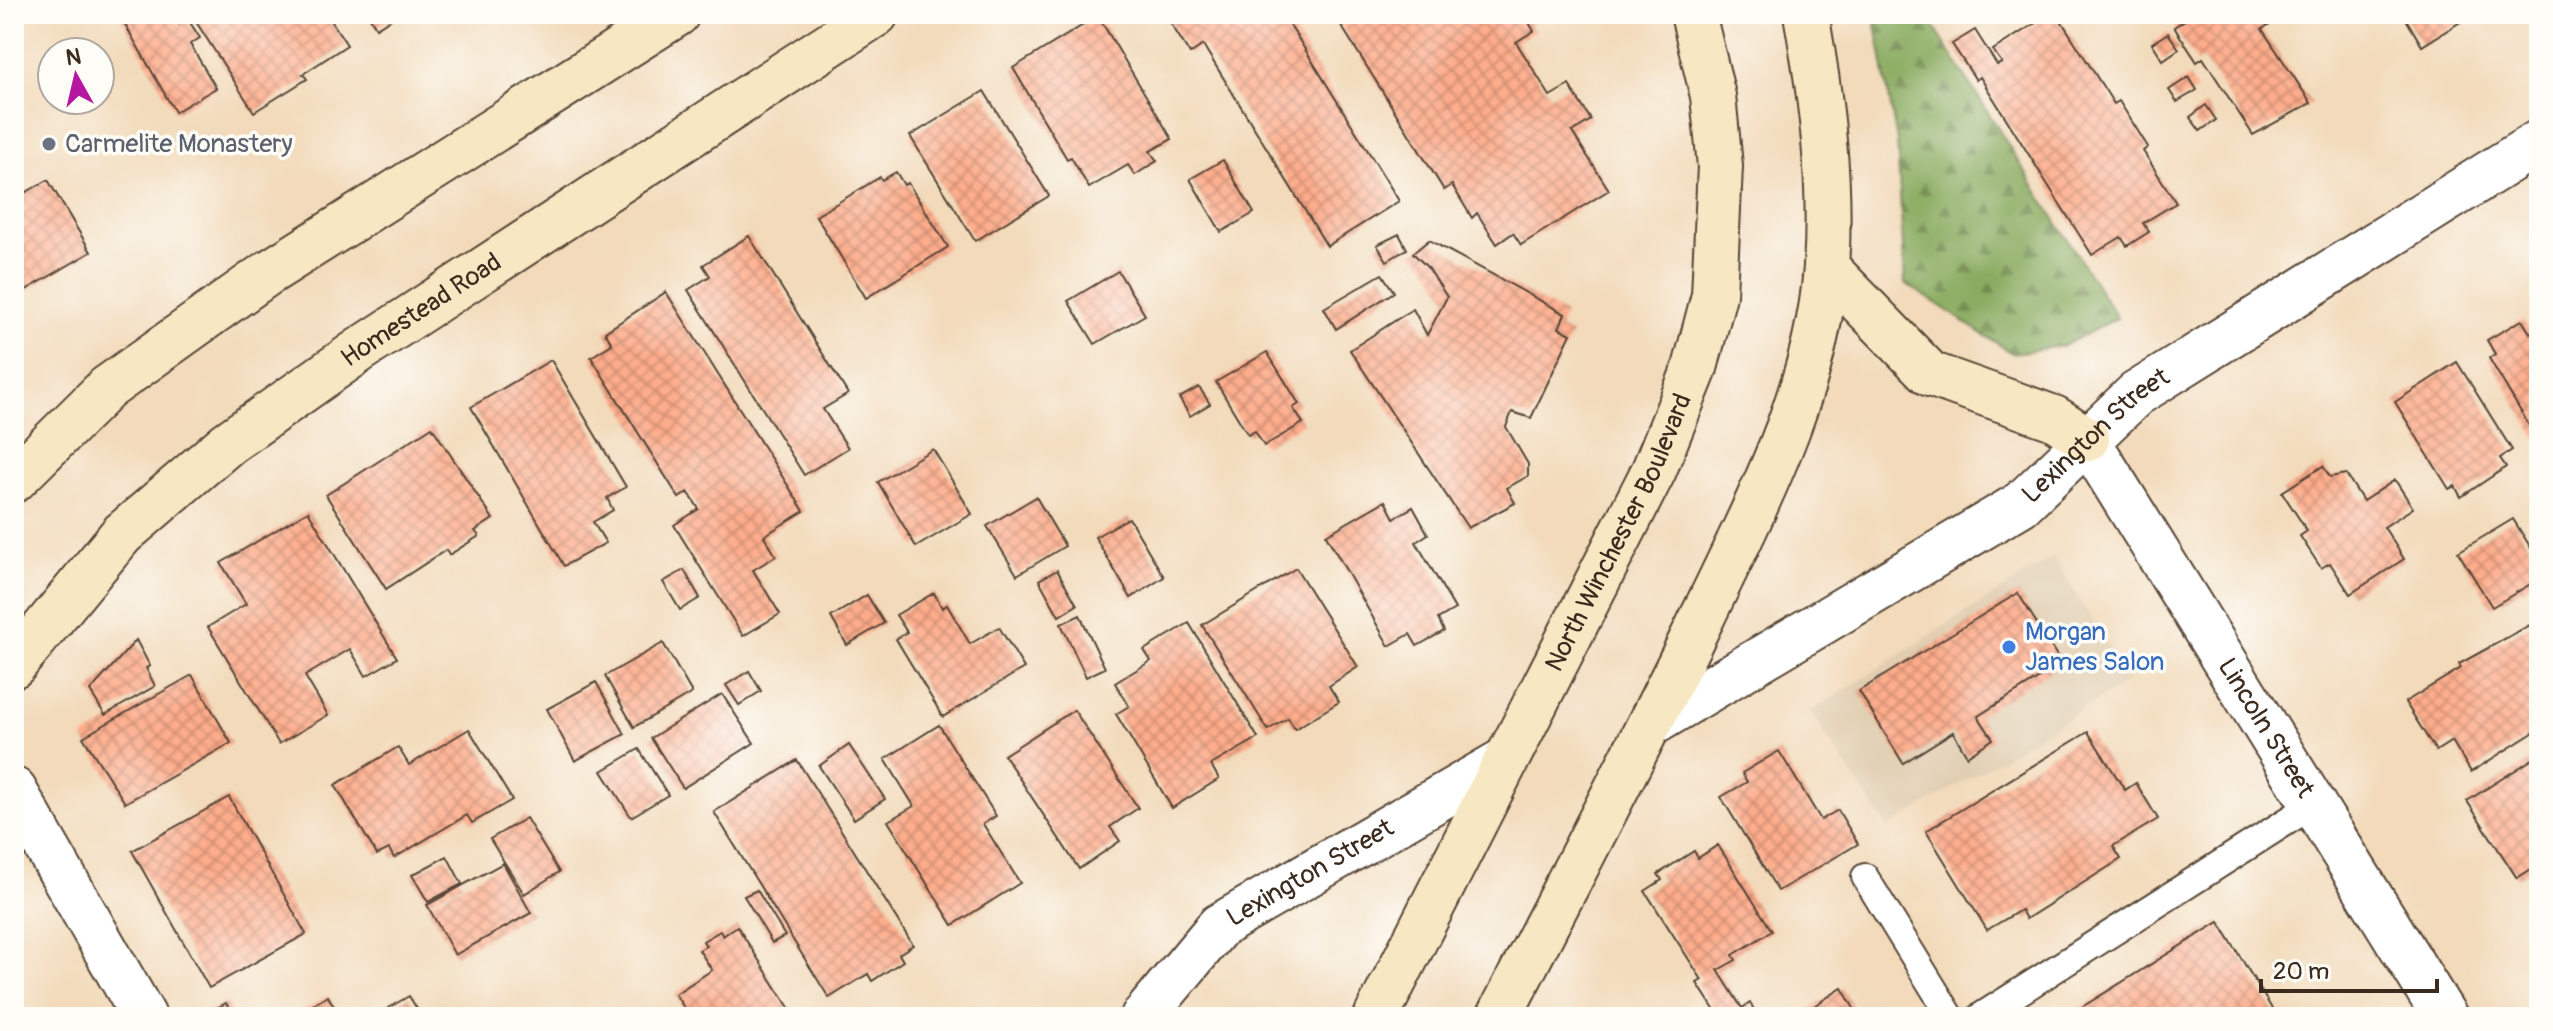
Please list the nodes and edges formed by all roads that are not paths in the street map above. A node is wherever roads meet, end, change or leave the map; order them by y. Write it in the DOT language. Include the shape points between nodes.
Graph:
graph roads {
  1 [pos="677,14"];
  2 [pos="876,14"];
  3 [pos="1693,14"];
  4 [pos="1806,14"];
  5 [pos="2539,142"];
  6 [pos="1826,267"];
  7 [pos="2087,439"];
  8 [pos="14,480"];
  9 [pos="14,665"];
  10 [pos="1651,724"];
  11 [pos="1505,760"];
  12 [pos="14,790"];
  13 [pos="2314,804"];
  14 [pos="1865,877"];
  15 [pos="144,1017"];
  16 [pos="1143,1017"];
  17 [pos="1376,1017"];
  18 [pos="1499,1017"];
  19 [pos="1951,1017"];
  20 [pos="1980,1017"];
  21 [pos="2445,1017"];
  1 -- 8 [label="main road" via="265,275 107,388"];
  2 -- 9 [label="main road, Homestead Road" via="360,350 228,443 122,534"];
  3 -- 11 [label="main road, North Winchester Boulevard" via="1713,96 1720,166 1714,295 1695,368 1654,470"];
  4 -- 6 [label="main road" via="1820,98"];
  5 -- 7 [label="street, Lexington Street" via="2136,394"];
  6 -- 7 [label="main road" via="1930,374 2054,418"];
  6 -- 10 [label="main road" via="1815,336 1775,466"];
  7 -- 10 [label="street, Lexington Street" via="2021,504"];
  7 -- 13 [label="street, Lincoln Street"];
  10 -- 18 [label="main road"];
  11 -- 16 [label="street, Lexington Street" via="1219,926"];
  11 -- 17 [label="main road, North Winchester Boulevard"];
  12 -- 15 [label="street"];
  13 -- 20 [label="lane"];
  13 -- 21 [label="street, Lincoln Street"];
  14 -- 19 [label="lane"];
}
